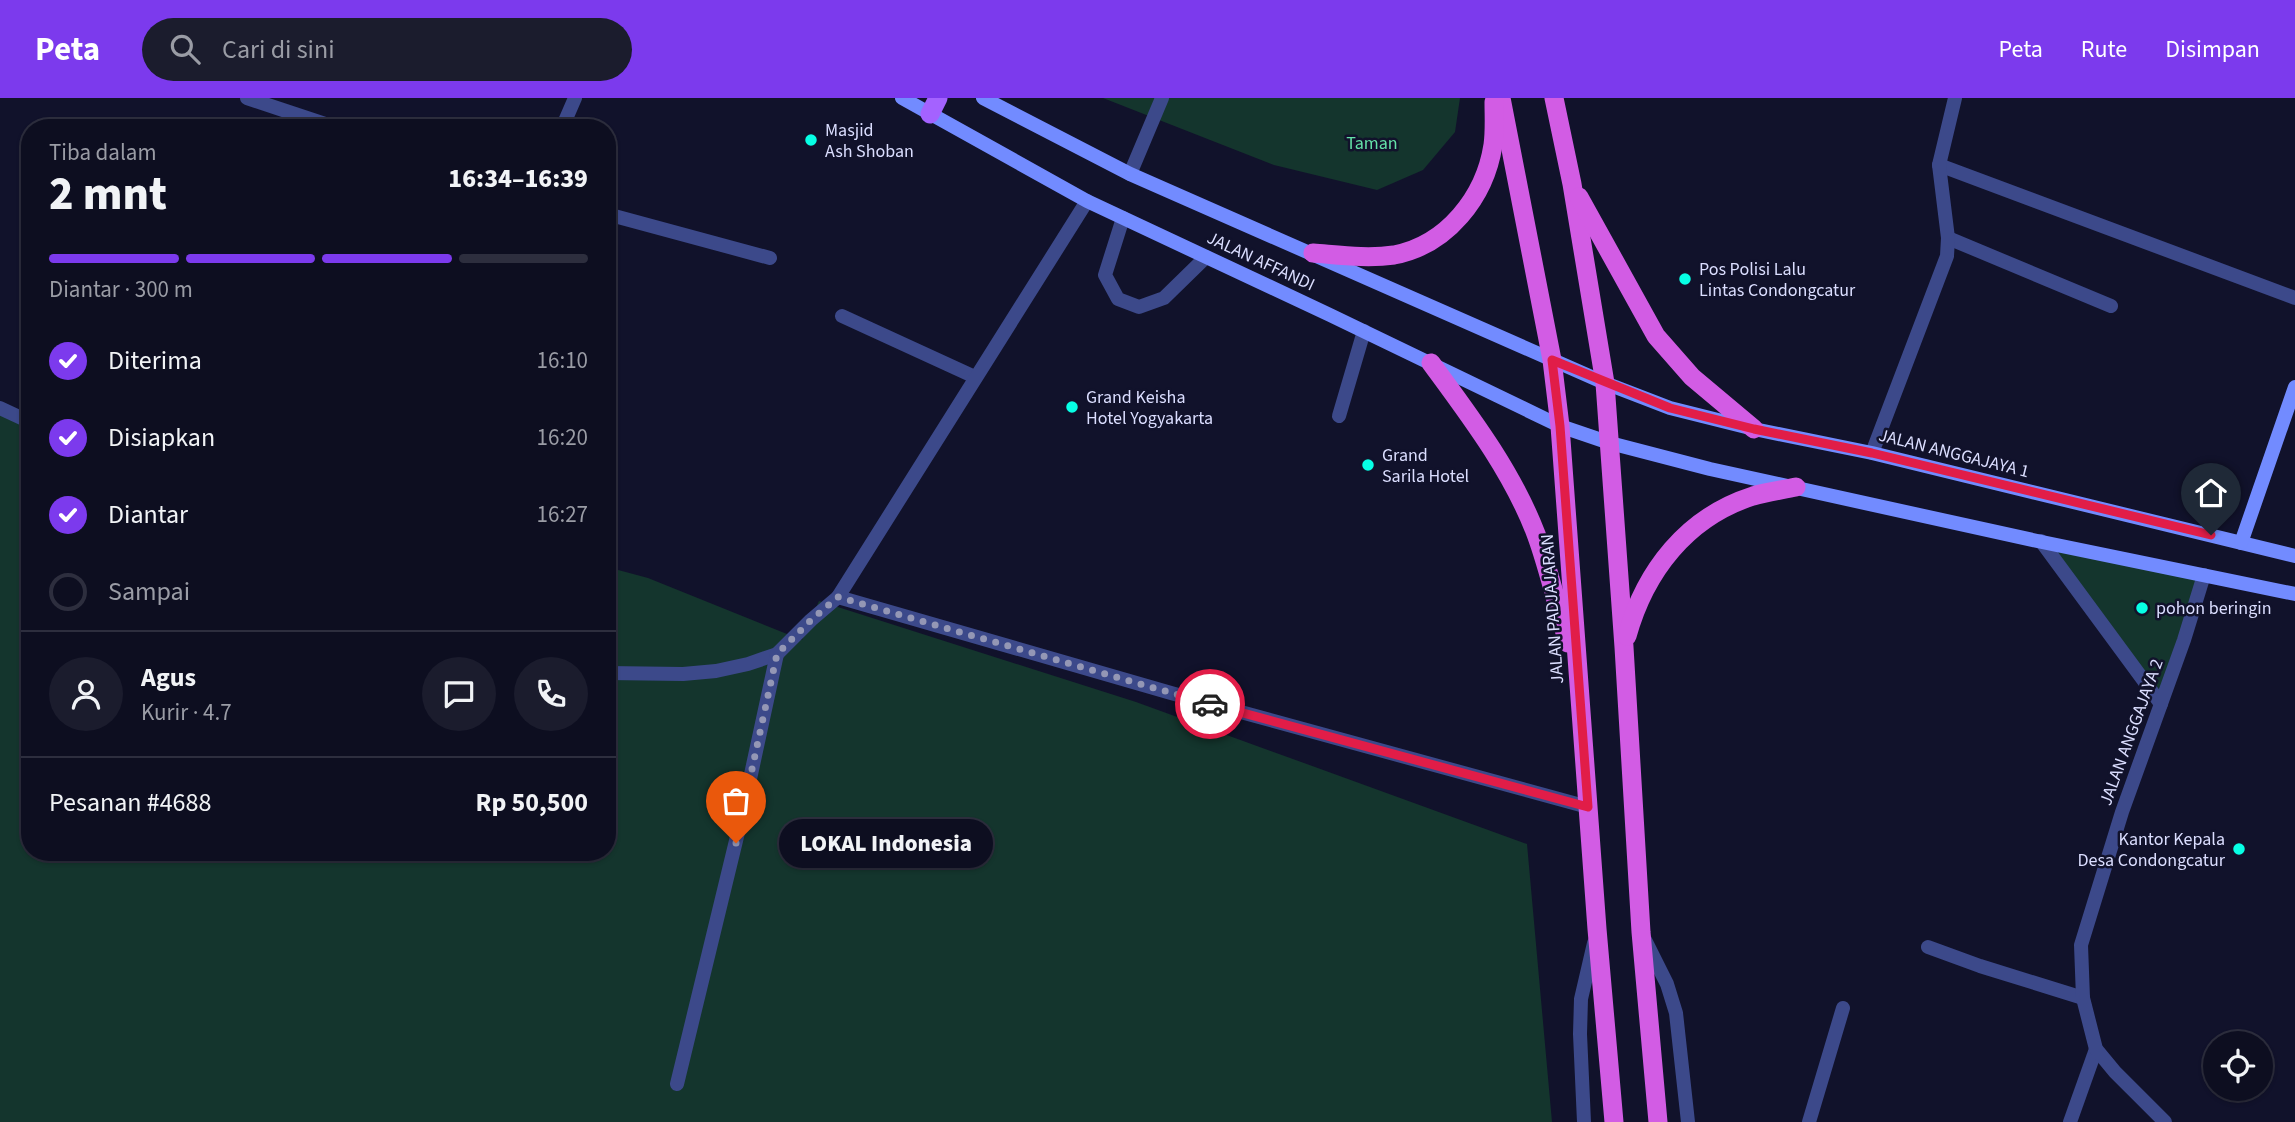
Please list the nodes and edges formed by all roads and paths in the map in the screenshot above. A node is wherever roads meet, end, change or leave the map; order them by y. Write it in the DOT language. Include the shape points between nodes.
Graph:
graph roads {
  1 [pos="247,98"];
  2 [pos="575,98"];
  3 [pos="902,98"];
  4 [pos="983,98"];
  5 [pos="1162,98"];
  6 [pos="1494,98"];
  7 [pos="1501,98"];
  8 [pos="1554,98"];
  9 [pos="1955,98"];
  10 [pos="934,106"];
  11 [pos="310,119"];
  12 [pos="566,119"];
  13 [pos="1939,165"];
  14 [pos="1130,174"];
  15 [pos="1572,184"];
  16 [pos="1087,201"];
  17 [pos="616,216"];
  18 [pos="1124,218"];
  19 [pos="1948,238"];
  20 [pos="1313,253"];
  21 [pos="1206,257"];
  22 [pos="770,258"];
  23 [pos="2295,298"];
  24 [pos="2111,306"];
  25 [pos="842,316"];
  26 [pos="1364,331"];
  27 [pos="1552,360"];
  28 [pos="1431,363"];
  29 [pos="975,377"];
  30 [pos="1605,383"];
  31 [pos="2295,387"];
  32 [pos="0,408"];
  33 [pos="1339,416"];
  34 [pos="21,418"];
  35 [pos="1560,426"];
  36 [pos="1754,429"];
  37 [pos="1610,443"];
  38 [pos="1872,453"];
  39 [pos="1796,487"];
  40 [pos="2041,541"];
  41 [pos="2241,543"];
  42 [pos="2295,556"];
  43 [pos="2204,575"];
  44 [pos="2295,594"];
  45 [pos="838,597"];
  46 [pos="1625,647"];
  47 [pos="777,654"];
  48 [pos="616,673"];
  49 [pos="1578,678"];
  50 [pos="2161,704"];
  51 [pos="1588,807"];
  52 [pos="1597,929"];
  53 [pos="1641,932"];
  54 [pos="1928,947"];
  55 [pos="2083,999"];
  56 [pos="1843,1008"];
  57 [pos="2096,1049"];
  58 [pos="677,1084"];
  59 [pos="1584,1122"];
  60 [pos="1614,1122"];
  61 [pos="1658,1122"];
  62 [pos="1688,1122"];
  63 [pos="1809,1122"];
  64 [pos="2070,1122"];
  65 [pos="2165,1122"];
  1 -- 11 [label="street"];
  2 -- 12 [label="street"];
  3 -- 10 [label="main road, JALAN AFFANDI"];
  4 -- 14 [label="main road, JALAN AFFANDI"];
  5 -- 14 [label="street"];
  6 -- 20 [label="highway" via="1493,145 1486,172 1473,200 1436,239 1394,255"];
  7 -- 27 [label="highway, JALAN PADJAJARAN"];
  8 -- 15 [label="highway"];
  9 -- 13 [label="street"];
  10 -- 16 [label="main road, JALAN AFFANDI"];
  13 -- 19 [label="street"];
  13 -- 23 [label="street"];
  14 -- 20 [label="main road, JALAN AFFANDI"];
  15 -- 30 [label="highway"];
  15 -- 36 [label="highway" via="1656,336 1692,377"];
  16 -- 18 [label="main road, JALAN AFFANDI"];
  16 -- 29 [label="street"];
  17 -- 22 [label="street"];
  18 -- 21 [label="main road, JALAN AFFANDI"];
  18 -- 21 [label="street" via="1105,275 1118,299 1139,307 1164,298"];
  19 -- 24 [label="street"];
  19 -- 38 [label="street" via="1947,256"];
  20 -- 27 [label="main road, JALAN AFFANDI"];
  21 -- 26 [label="main road, JALAN AFFANDI"];
  25 -- 29 [label="street"];
  26 -- 28 [label="main road, JALAN AFFANDI"];
  26 -- 33 [label="street"];
  27 -- 30 [label="main road, JALAN AFFANDI"];
  27 -- 35 [label="highway, JALAN PADJAJARAN"];
  28 -- 35 [label="main road, JALAN AFFANDI"];
  28 -- 49 [label="highway" via="1487,440 1535,533"];
  29 -- 45 [label="street"];
  30 -- 36 [label="main road, JALAN ANGGAJAYA 1" via="1670,408"];
  30 -- 37 [label="highway"];
  31 -- 41 [label="main road"];
  32 -- 34 [label="street"];
  35 -- 37 [label="main road, JALAN AFFANDI"];
  35 -- 49 [label="highway, JALAN PADJAJARAN"];
  36 -- 38 [label="main road, JALAN ANGGAJAYA 1"];
  37 -- 39 [label="main road"];
  37 -- 46 [label="highway"];
  38 -- 41 [label="main road, JALAN ANGGAJAYA 1"];
  39 -- 40 [label="main road"];
  39 -- 46 [label="highway" via="1730,505 1682,537 1649,582 1633,615"];
  40 -- 43 [label="main road"];
  40 -- 50 [label="street"];
  41 -- 42 [label="main road, JALAN ANGGAJAYA 1"];
  43 -- 44 [label="main road"];
  43 -- 50 [label="street, JALAN ANGGAJAYA 2"];
  45 -- 47 [label="street"];
  45 -- 51 [label="street"];
  46 -- 53 [label="highway"];
  47 -- 48 [label="street" via="716,671"];
  47 -- 58 [label="street"];
  49 -- 51 [label="highway, JALAN PADJAJARAN"];
  50 -- 55 [label="street, JALAN ANGGAJAYA 2" via="2081,944"];
  51 -- 52 [label="highway, JALAN PADJAJARAN"];
  52 -- 59 [label="street" via="1581,999"];
  52 -- 60 [label="highway, JALAN PADJAJARAN"];
  53 -- 61 [label="highway"];
  53 -- 62 [label="street" via="1676,1013"];
  54 -- 55 [label="street"];
  55 -- 57 [label="street, JALAN ANGGAJAYA 2"];
  56 -- 63 [label="street"];
  57 -- 64 [label="street"];
  57 -- 65 [label="street, JALAN ANGGAJAYA 2"];
}
